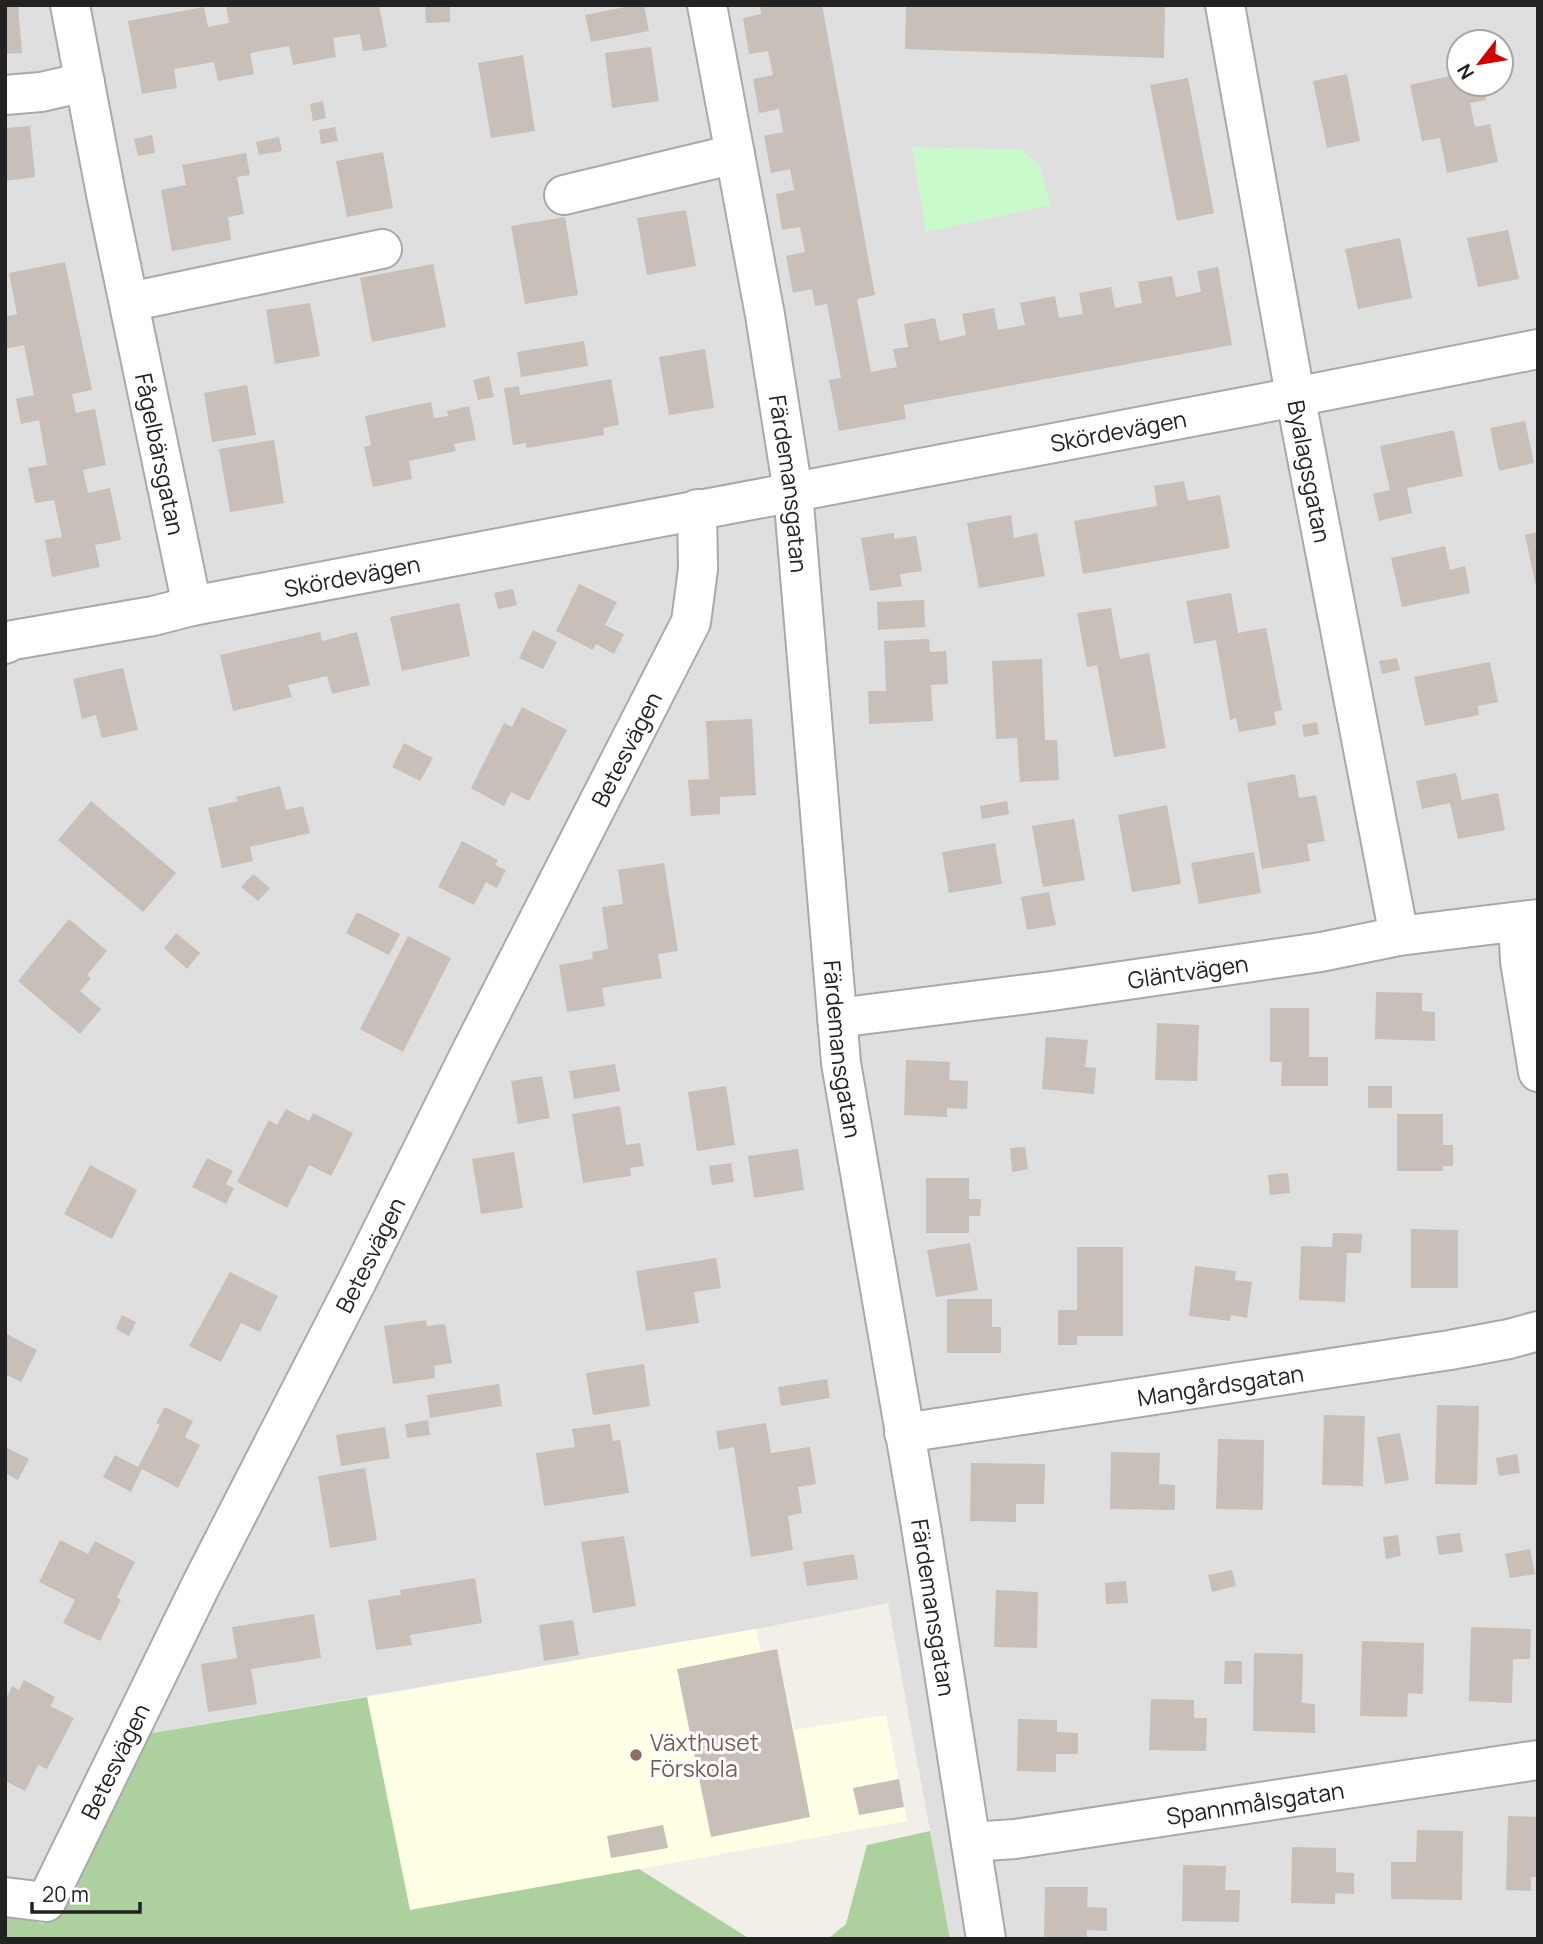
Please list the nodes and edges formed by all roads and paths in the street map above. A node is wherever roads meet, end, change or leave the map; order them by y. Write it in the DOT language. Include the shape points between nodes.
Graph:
graph roads {
  1 [pos="70,5"];
  2 [pos="707,5"];
  3 [pos="1225,5"];
  4 [pos="85,82"];
  5 [pos="5,95"];
  6 [pos="736,154"];
  7 [pos="564,195"];
  8 [pos="382,249"];
  9 [pos="129,302"];
  10 [pos="1538,349"];
  11 [pos="1295,395"];
  12 [pos="793,492"];
  13 [pos="697,509"];
  14 [pos="192,606"];
  15 [pos="5,644"];
  16 [pos="1528,920"];
  17 [pos="1399,936"];
  18 [pos="837,1018"];
  19 [pos="1538,1072"];
  20 [pos="1538,1331"];
  21 [pos="904,1433"];
  22 [pos="1538,1760"];
  23 [pos="971,1842"];
  24 [pos="5,1898"];
  25 [pos="986,1939"];
  1 -- 4 [label="street, Fågelbärsgatan"];
  2 -- 6 [label="street, Färdemansgatan"];
  3 -- 11 [label="street, Byalagsgatan"];
  4 -- 5 [label="street"];
  4 -- 9 [label="street, Fågelbärsgatan"];
  6 -- 7 [label="street"];
  6 -- 12 [label="street, Färdemansgatan"];
  8 -- 9 [label="street"];
  9 -- 14 [label="street, Fågelbärsgatan"];
  10 -- 11 [label="street, Skördevägen"];
  11 -- 12 [label="street, Skördevägen"];
  11 -- 17 [label="street, Byalagsgatan"];
  12 -- 13 [label="street, Skördevägen"];
  12 -- 18 [label="street, Färdemansgatan"];
  13 -- 14 [label="street, Skördevägen"];
  13 -- 24 [label="street, Betesvägen" via="698,569 691,622 201,1585 46,1902"];
  14 -- 15 [label="street, Skördevägen"];
  16 -- 17 [label="street, Gläntvägen"];
  16 -- 19 [label="street" via="1520,961"];
  17 -- 18 [label="street, Gläntvägen" via="1308,954"];
  18 -- 21 [label="street, Färdemansgatan"];
  20 -- 21 [label="street, Mangårdsgatan" via="1450,1350"];
  21 -- 23 [label="street, Färdemansgatan"];
  22 -- 23 [label="street, Spannmålsgatan" via="1083,1830"];
  23 -- 25 [label="street, Färdemansgatan"];
}
